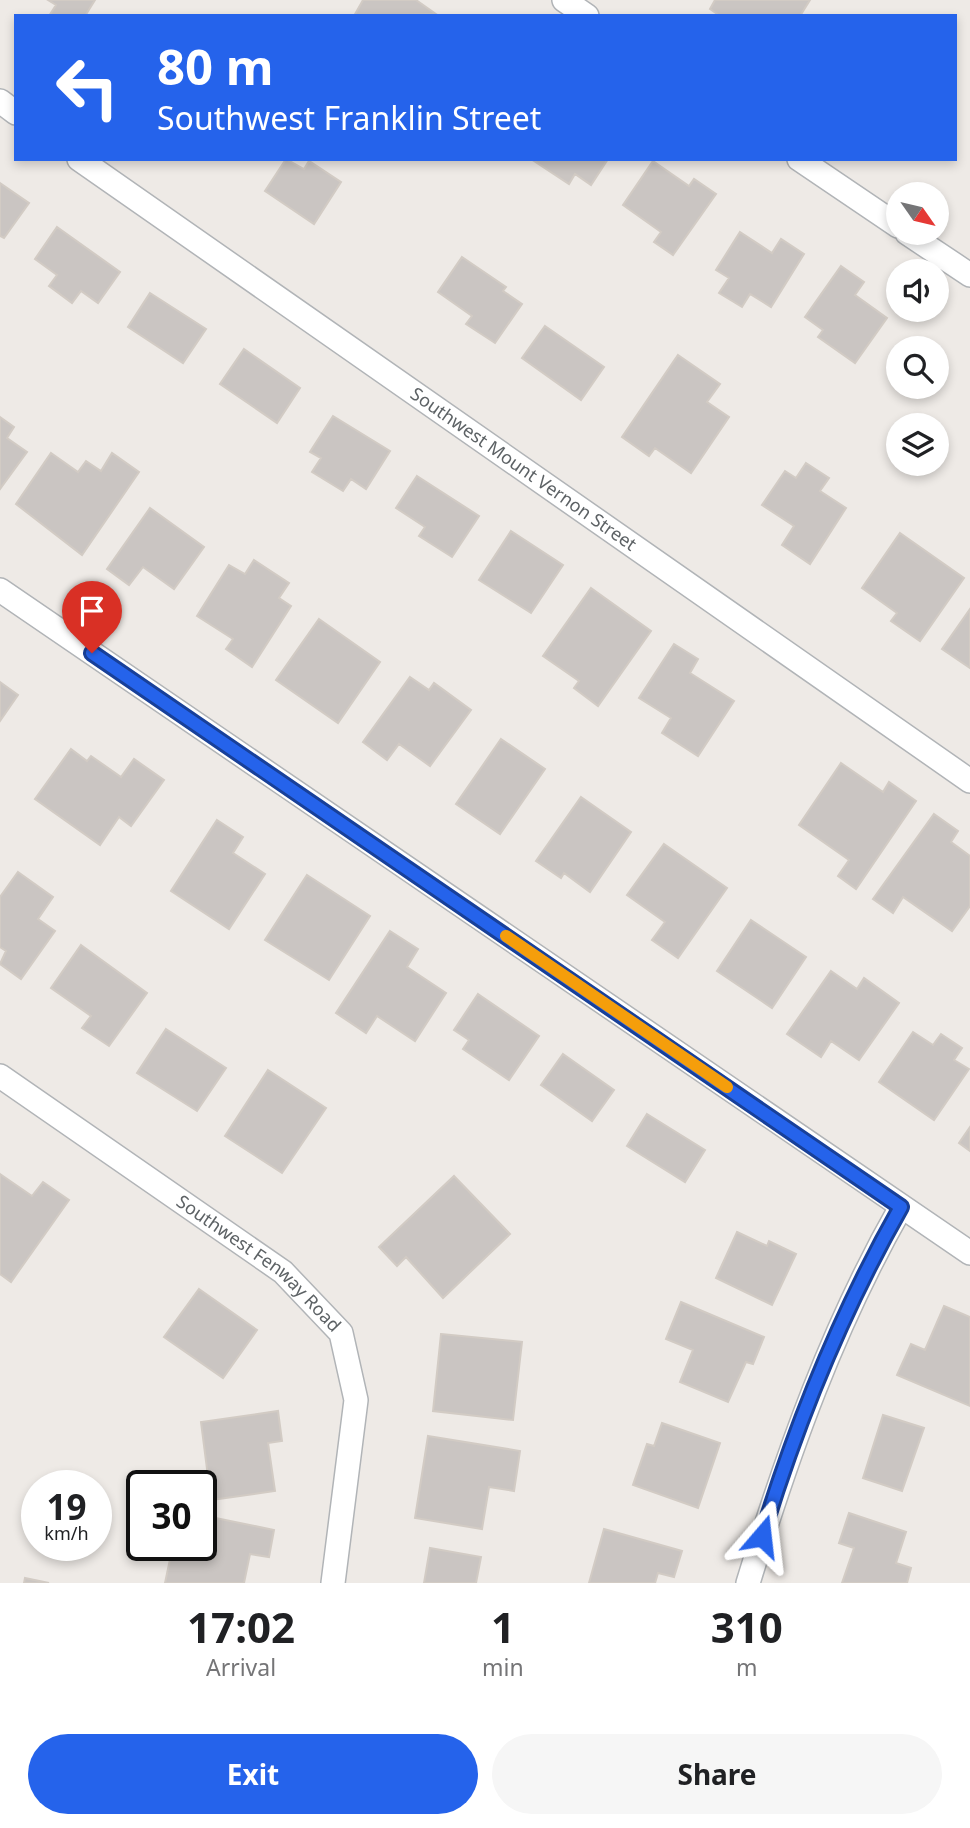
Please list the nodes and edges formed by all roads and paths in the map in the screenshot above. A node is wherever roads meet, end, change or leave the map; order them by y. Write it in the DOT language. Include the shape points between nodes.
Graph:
graph roads {
  1 [pos="564,0"];
  2 [pos="584,14"];
  3 [pos="82,161"];
  4 [pos="802,161"];
  5 [pos="886,218"];
  6 [pos="925,245"];
  7 [pos="970,275"];
  8 [pos="0,590"];
  9 [pos="970,781"];
  10 [pos="0,1076"];
  11 [pos="901,1207"];
  12 [pos="970,1253"];
  13 [pos="333,1583"];
  14 [pos="748,1583"];
  1 -- 2 [label="street"];
  3 -- 9 [label="street, Southwest Mount Vernon Street"];
  4 -- 5 [label="street"];
  6 -- 7 [label="street"];
  8 -- 11 [label="street"];
  10 -- 13 [label="street, Southwest Fenway Road" via="283,1272 341,1333 356,1400"];
  11 -- 12 [label="street"];
  11 -- 14 [label="street" via="841,1322 784,1465"];
}
